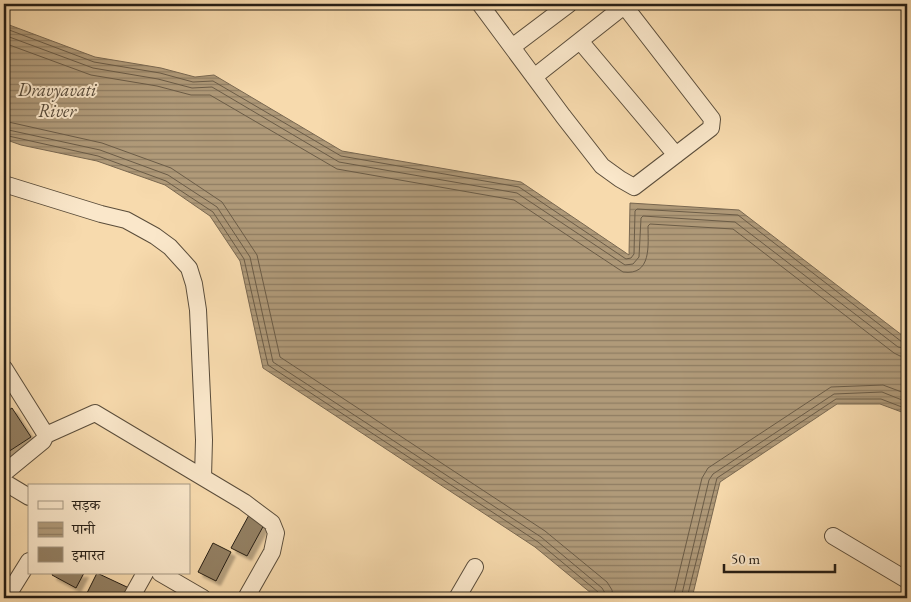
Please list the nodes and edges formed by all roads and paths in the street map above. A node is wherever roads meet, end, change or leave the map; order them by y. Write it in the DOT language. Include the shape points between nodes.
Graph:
graph roads {
  1 [pos="480,4"];
  2 [pos="568,4"];
  3 [pos="624,5"];
  4 [pos="580,41"];
  5 [pos="512,47"];
  6 [pos="534,77"];
  7 [pos="676,155"];
  8 [pos="4,184"];
  9 [pos="4,368"];
  10 [pos="46,435"];
  11 [pos="4,472"];
  12 [pos="203,477"];
  13 [pos="4,482"];
  14 [pos="28,496"];
  15 [pos="833,536"];
  16 [pos="28,564"];
  17 [pos="475,567"];
  18 [pos="144,574"];
  19 [pos="162,574"];
  20 [pos="907,580"];
  21 [pos="6,598"];
  22 [pos="131,598"];
  23 [pos="203,598"];
  24 [pos="246,598"];
  25 [pos="458,598"];
  1 -- 5 [label="street"];
  2 -- 5 [label="street"];
  3 -- 4 [label="street"];
  3 -- 7 [label="street" via="712,119 711,128"];
  4 -- 6 [label="street"];
  4 -- 7 [label="street"];
  5 -- 6 [label="street"];
  6 -- 7 [label="street" via="602,166 634,187"];
  8 -- 12 [label="street" via="126,220 170,247 189,268 198,310"];
  9 -- 10 [label="street"];
  10 -- 11 [label="street" via="43,441"];
  10 -- 12 [label="street" via="95,413"];
  12 -- 24 [label="street" via="272,523 276,533 272,552"];
  13 -- 14 [label="street"];
  15 -- 20 [label="street"];
  16 -- 21 [label="street"];
  17 -- 25 [label="street"];
  18 -- 22 [label="street"];
  19 -- 23 [label="street"];
}
